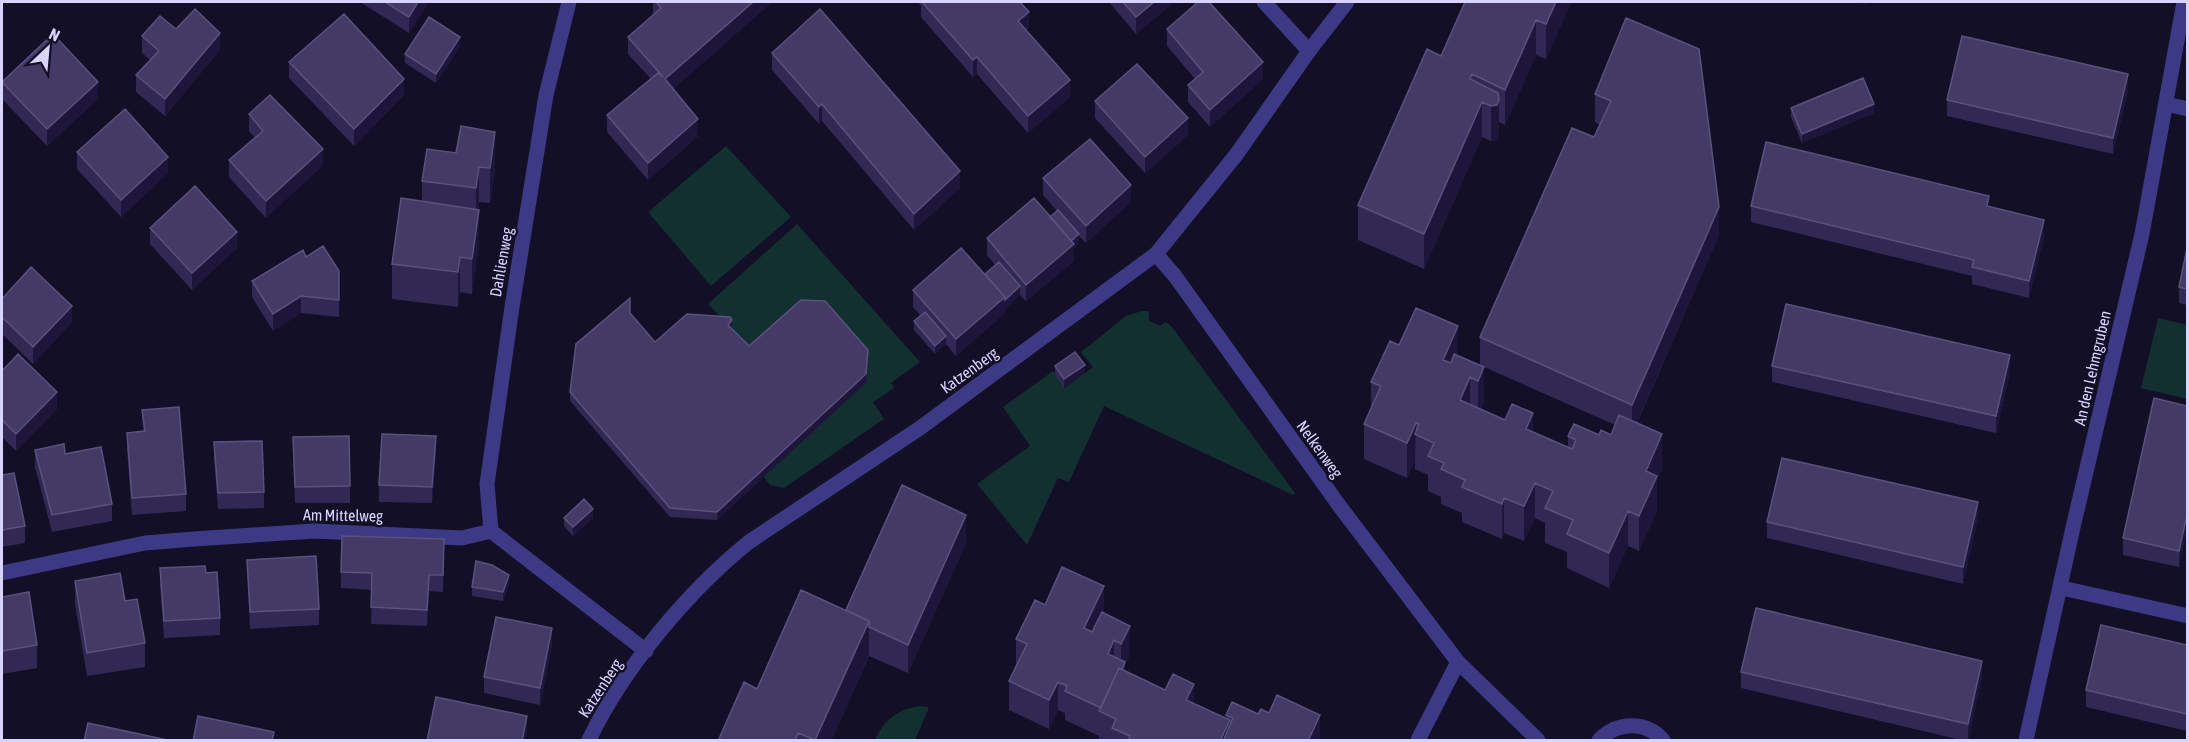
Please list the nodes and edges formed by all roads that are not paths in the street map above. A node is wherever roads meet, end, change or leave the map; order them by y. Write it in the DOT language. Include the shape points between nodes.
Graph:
graph roads {
  1 [pos="569,2"];
  2 [pos="1264,2"];
  3 [pos="1347,2"];
  4 [pos="2184,2"];
  5 [pos="1309,51"];
  6 [pos="2166,104"];
  7 [pos="2187,109"];
  8 [pos="1156,255"];
  9 [pos="491,531"];
  10 [pos="2,573"];
  11 [pos="2061,588"];
  12 [pos="2187,616"];
  13 [pos="646,651"];
  14 [pos="1458,662"];
  15 [pos="589,741"];
  16 [pos="1418,741"];
  17 [pos="1538,741"];
  18 [pos="1599,741"];
  19 [pos="1663,741"];
  20 [pos="2026,741"];
  1 -- 9 [label="street, Dahlienweg" via="546,95 512,307 487,484"];
  2 -- 5 [label="street"];
  3 -- 5 [label="street, Katzenberg"];
  4 -- 6 [label="street, An den Lehmgruben"];
  5 -- 8 [label="street, Katzenberg" via="1236,155"];
  6 -- 7 [label="street"];
  6 -- 11 [label="street, An den Lehmgruben" via="2142,234"];
  8 -- 13 [label="street, Katzenberg" via="920,428 749,542 704,580"];
  8 -- 14 [label="street, Nelkenweg"];
  9 -- 10 [label="street, Am Mittelweg" via="462,538 314,531 194,538 145,543"];
  9 -- 13 [label="street"];
  11 -- 12 [label="street"];
  11 -- 20 [label="street, An den Lehmgruben"];
  13 -- 15 [label="street, Katzenberg" via="599,719"];
  14 -- 16 [label="street"];
  14 -- 17 [label="street, Nelkenweg"];
  18 -- 19 [label="street" via="1613,730 1633,725 1652,731"];
}
